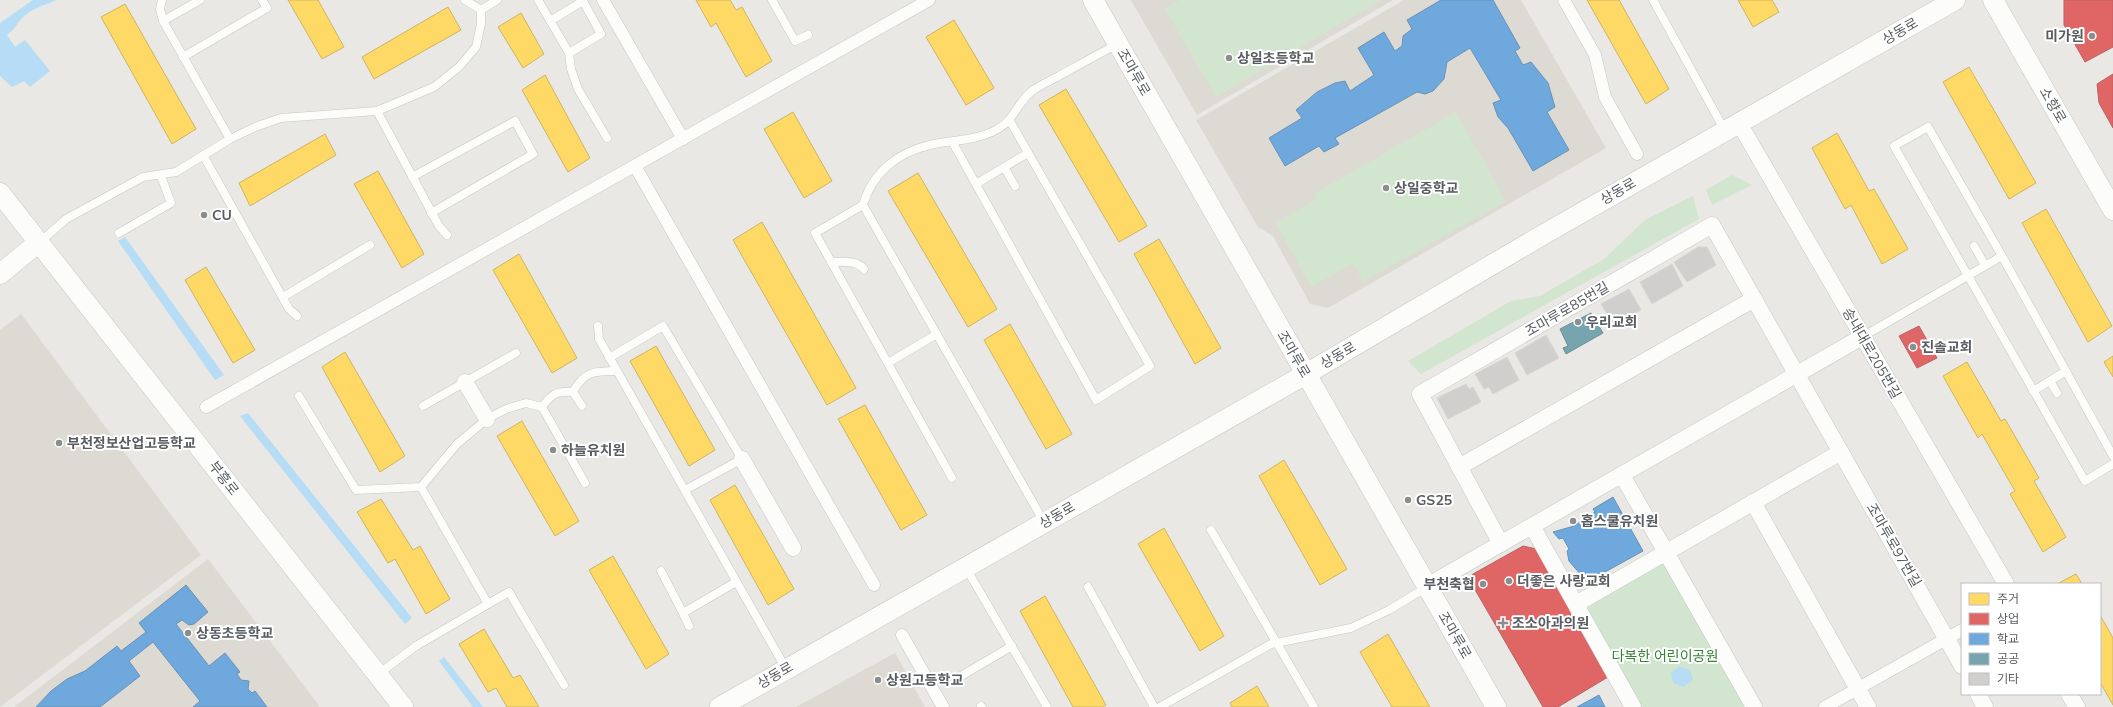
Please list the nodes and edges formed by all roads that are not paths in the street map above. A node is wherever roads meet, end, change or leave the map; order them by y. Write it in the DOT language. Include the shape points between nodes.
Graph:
graph roads {
  1 [pos="162,0"];
  2 [pos="200,0"];
  3 [pos="262,0"];
  4 [pos="465,0"];
  5 [pos="497,0"];
  6 [pos="538,0"];
  7 [pos="602,0"];
  8 [pos="772,0"];
  9 [pos="929,0"];
  10 [pos="1093,0"];
  11 [pos="1564,0"];
  12 [pos="1653,0"];
  13 [pos="1955,0"];
  14 [pos="1993,0"];
  15 [pos="481,10"];
  16 [pos="162,20"];
  17 [pos="550,21"];
  18 [pos="808,35"];
  19 [pos="1118,44"];
  20 [pos="569,54"];
  21 [pos="183,57"];
  22 [pos="376,111"];
  23 [pos="1010,121"];
  24 [pos="1732,127"];
  25 [pos="607,138"];
  26 [pos="230,139"];
  27 [pos="683,139"];
  28 [pos="952,143"];
  29 [pos="1028,153"];
  30 [pos="1637,154"];
  31 [pos="203,155"];
  32 [pos="635,166"];
  33 [pos="1004,167"];
  34 [pos="161,176"];
  35 [pos="412,178"];
  36 [pos="976,184"];
  37 [pos="1015,186"];
  38 [pos="0,193"];
  39 [pos="863,205"];
  40 [pos="2113,210"];
  41 [pos="431,213"];
  42 [pos="119,233"];
  43 [pos="446,235"];
  44 [pos="39,242"];
  45 [pos="370,245"];
  46 [pos="1974,246"];
  47 [pos="2002,256"];
  48 [pos="832,262"];
  49 [pos="1985,265"];
  50 [pos="864,269"];
  51 [pos="0,274"];
  52 [pos="1966,276"];
  53 [pos="282,297"];
  54 [pos="1754,299"];
  55 [pos="296,316"];
  56 [pos="598,326"];
  57 [pos="937,334"];
  58 [pos="1862,337"];
  59 [pos="516,353"];
  60 [pos="609,358"];
  61 [pos="888,363"];
  62 [pos="617,371"];
  63 [pos="2066,371"];
  64 [pos="1306,374"];
  65 [pos="1797,374"];
  66 [pos="2050,381"];
  67 [pos="466,382"];
  68 [pos="2033,391"];
  69 [pos="573,392"];
  70 [pos="2057,393"];
  71 [pos="299,396"];
  72 [pos="423,406"];
  73 [pos="582,406"];
  74 [pos="206,407"];
  75 [pos="542,408"];
  76 [pos="487,419"];
  77 [pos="1841,452"];
  78 [pos="2113,456"];
  79 [pos="742,459"];
  80 [pos="2113,464"];
  81 [pos="1459,467"];
  82 [pos="1622,475"];
  83 [pos="952,478"];
  84 [pos="585,483"];
  85 [pos="421,487"];
  86 [pos="685,490"];
  87 [pos="1753,502"];
  88 [pos="1044,522"];
  89 [pos="1532,526"];
  90 [pos="1211,530"];
  91 [pos="1501,544"];
  92 [pos="793,548"];
  93 [pos="1666,552"];
  94 [pos="966,567"];
  95 [pos="661,571"];
  96 [pos="736,582"];
  97 [pos="2005,583"];
  98 [pos="874,585"];
  99 [pos="1427,586"];
  100 [pos="1088,587"];
  101 [pos="488,604"];
  102 [pos="1576,604"];
  103 [pos="683,613"];
  104 [pos="689,626"];
  105 [pos="1961,630"];
  106 [pos="902,635"];
  107 [pos="1946,638"];
  108 [pos="1277,642"];
  109 [pos="1012,646"];
  110 [pos="1961,664"];
  111 [pos="786,669"];
  112 [pos="378,675"];
  113 [pos="956,680"];
  114 [pos="564,685"];
  115 [pos="1858,689"];
  116 [pos="1979,695"];
  117 [pos="2070,695"];
  118 [pos="403,707"];
  119 [pos="720,707"];
  120 [pos="943,707"];
  121 [pos="1047,707"];
  122 [pos="1154,707"];
  123 [pos="1160,707"];
  124 [pos="1314,707"];
  125 [pos="1496,707"];
  126 [pos="1633,707"];
  127 [pos="1754,707"];
  128 [pos="1825,707"];
  129 [pos="1868,707"];
  130 [pos="1985,707"];
  131 [pos="2077,707"];
  1 -- 16 [label="lane"];
  2 -- 16 [label="lane"];
  3 -- 21 [label="lane" via="267,8"];
  4 -- 15 [label="lane"];
  5 -- 15 [label="lane"];
  6 -- 17 [label="lane"];
  7 -- 27 [label="street"];
  8 -- 18 [label="lane" via="795,41"];
  9 -- 27 [label="street"];
  10 -- 19 [label="street, 조마루로"];
  11 -- 30 [label="street" via="1594,54 1605,96"];
  12 -- 24 [label="lane"];
  13 -- 24 [label="street, 상동로"];
  14 -- 40 [label="street, 소향로"];
  15 -- 22 [label="lane" via="476,48 459,67 434,87"];
  16 -- 21 [label="lane"];
  17 -- 20 [label="lane"];
  17 -- 20 [label="lane" via="583,1 601,34"];
  19 -- 23 [label="lane" via="1032,91"];
  19 -- 64 [label="street, 조마루로"];
  20 -- 25 [label="lane" via="578,89"];
  21 -- 26 [label="lane"];
  22 -- 26 [label="lane" via="281,118"];
  22 -- 35 [label="lane"];
  23 -- 28 [label="lane" via="992,132"];
  23 -- 29 [label="lane"];
  24 -- 58 [label="street, 송내대로205번길"];
  24 -- 64 [label="street, 상동로"];
  26 -- 31 [label="lane"];
  27 -- 32 [label="street"];
  28 -- 36 [label="lane"];
  28 -- 39 [label="lane" via="931,144 895,159 867,190"];
  29 -- 33 [label="lane"];
  29 -- 36 [label="lane" via="1150,366 1096,400"];
  31 -- 34 [label="lane" via="176,172"];
  31 -- 53 [label="lane"];
  32 -- 74 [label="street"];
  32 -- 98 [label="street"];
  33 -- 36 [label="lane"];
  33 -- 37 [label="lane"];
  34 -- 42 [label="lane" via="171,203"];
  34 -- 44 [label="lane" via="143,177 66,219"];
  35 -- 41 [label="lane"];
  35 -- 41 [label="lane" via="515,121 533,154"];
  38 -- 44 [label="street, 부흥로"];
  39 -- 48 [label="lane" via="815,233"];
  39 -- 57 [label="lane"];
  41 -- 43 [label="lane"];
  44 -- 51 [label="street"];
  44 -- 112 [label="street, 부흥로"];
  45 -- 53 [label="lane"];
  46 -- 49 [label="lane"];
  47 -- 49 [label="lane"];
  47 -- 52 [label="lane" via="1928,127 1894,146"];
  47 -- 63 [label="lane"];
  48 -- 50 [label="lane" via="860,264"];
  48 -- 61 [label="lane"];
  49 -- 52 [label="lane"];
  52 -- 58 [label="lane"];
  52 -- 68 [label="lane"];
  53 -- 55 [label="lane"];
  54 -- 65 [label="street, 조마루로85번길"];
  54 -- 81 [label="street"];
  54 -- 81 [label="street, 조마루로85번길" via="1712,225 1420,394"];
  56 -- 60 [label="lane" via="598,339"];
  57 -- 61 [label="lane"];
  57 -- 88 [label="lane"];
  58 -- 65 [label="street"];
  58 -- 97 [label="street, 송내대로205번길"];
  59 -- 67 [label="lane"];
  60 -- 62 [label="lane"];
  60 -- 79 [label="lane" via="663,326"];
  61 -- 83 [label="lane"];
  62 -- 69 [label="lane" via="598,371 586,375 578,381"];
  62 -- 86 [label="lane"];
  63 -- 66 [label="lane"];
  63 -- 78 [label="lane"];
  64 -- 88 [label="street, 상동로"];
  64 -- 99 [label="street, 조마루로"];
  65 -- 77 [label="street, 조마루로97번길"];
  65 -- 82 [label="street"];
  66 -- 68 [label="lane"];
  66 -- 70 [label="lane"];
  67 -- 72 [label="lane"];
  67 -- 76 [label="street"];
  68 -- 80 [label="lane" via="2085,481"];
  69 -- 73 [label="lane"];
  69 -- 75 [label="lane" via="559,392 550,397"];
  71 -- 85 [label="lane" via="356,490"];
  75 -- 76 [label="lane" via="526,403 506,409"];
  75 -- 84 [label="lane"];
  76 -- 85 [label="lane" via="457,444"];
  77 -- 87 [label="street"];
  77 -- 107 [label="street, 조마루로97번길"];
  79 -- 86 [label="lane"];
  79 -- 92 [label="street"];
  81 -- 91 [label="street, 조마루로85번길"];
  82 -- 89 [label="street"];
  82 -- 93 [label="street"];
  85 -- 101 [label="lane"];
  86 -- 96 [label="lane"];
  87 -- 93 [label="street"];
  87 -- 115 [label="street"];
  88 -- 94 [label="street, 상동로"];
  89 -- 91 [label="street"];
  89 -- 102 [label="street"];
  90 -- 108 [label="lane"];
  91 -- 99 [label="street"];
  93 -- 102 [label="street"];
  93 -- 127 [label="street"];
  94 -- 109 [label="lane"];
  94 -- 111 [label="street, 상동로"];
  95 -- 103 [label="lane"];
  96 -- 103 [label="lane"];
  96 -- 111 [label="lane"];
  99 -- 108 [label="lane" via="1389,610 1351,628"];
  99 -- 125 [label="street, 조마루로"];
  100 -- 122 [label="lane"];
  101 -- 112 [label="lane" via="416,646"];
  101 -- 114 [label="lane" via="509,592"];
  102 -- 126 [label="street"];
  103 -- 104 [label="lane"];
  105 -- 107 [label="street"];
  106 -- 120 [label="street"];
  107 -- 110 [label="street, 조마루로97번길"];
  107 -- 115 [label="street"];
  108 -- 123 [label="lane"];
  108 -- 124 [label="lane"];
  109 -- 113 [label="lane"];
  109 -- 121 [label="lane"];
  111 -- 119 [label="street, 상동로"];
  112 -- 118 [label="street, 부흥로"];
  115 -- 128 [label="street"];
  115 -- 129 [label="street"];
  116 -- 130 [label="street"];
  117 -- 131 [label="street"];
}
